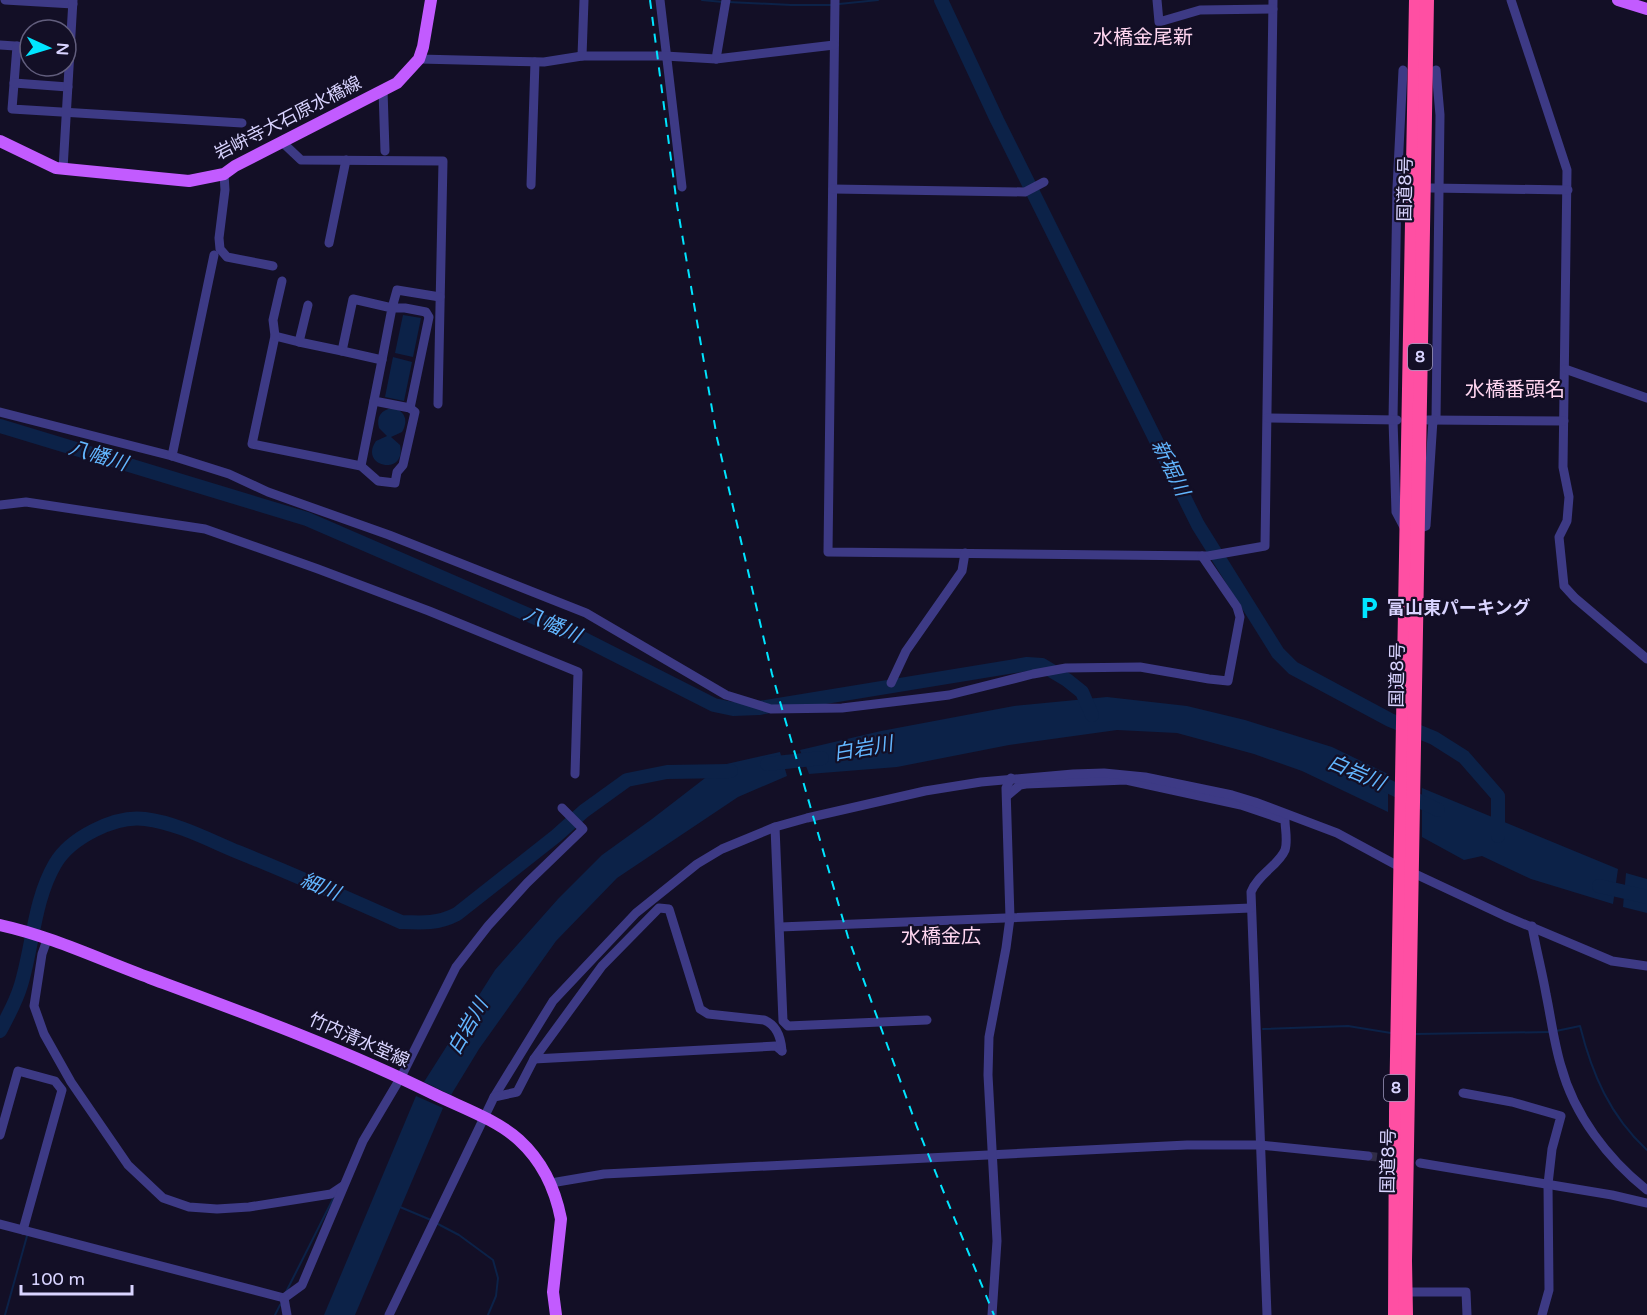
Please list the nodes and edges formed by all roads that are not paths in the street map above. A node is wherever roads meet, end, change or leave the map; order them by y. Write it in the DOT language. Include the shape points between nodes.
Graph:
graph roads {
  1 [pos="4,0"];
  2 [pos="431,0"];
  3 [pos="584,0"];
  4 [pos="660,0"];
  5 [pos="726,0"];
  6 [pos="835,0"];
  7 [pos="1157,0"];
  8 [pos="1416,0"];
  9 [pos="1427,0"];
  10 [pos="1511,0"];
  11 [pos="1618,0"];
  12 [pos="73,2"];
  13 [pos="1216,5"];
  14 [pos="1273,5"];
  15 [pos="1647,9"];
  16 [pos="71,18"];
  17 [pos="0,45"];
  18 [pos="834,45"];
  19 [pos="16,46"];
  20 [pos="582,56"];
  21 [pos="665,56"];
  22 [pos="419,58"];
  23 [pos="716,59"];
  24 [pos="534,62"];
  25 [pos="1403,70"];
  26 [pos="1436,70"];
  27 [pos="68,78"];
  28 [pos="14,83"];
  29 [pos="68,87"];
  30 [pos="383,90"];
  31 [pos="66,112"];
  32 [pos="242,123"];
  33 [pos="0,141"];
  34 [pos="282,142"];
  35 [pos="386,151"];
  36 [pos="346,160"];
  37 [pos="63,169"];
  38 [pos="224,174"];
  39 [pos="1044,182"];
  40 [pos="531,185"];
  41 [pos="682,187"];
  42 [pos="1435,188"];
  43 [pos="833,189"];
  44 [pos="1568,190"];
  45 [pos="329,243"];
  46 [pos="214,255"];
  47 [pos="273,266"];
  48 [pos="282,281"];
  49 [pos="440,297"];
  50 [pos="308,305"];
  51 [pos="392,308"];
  52 [pos="275,336"];
  53 [pos="300,342"];
  54 [pos="342,351"];
  55 [pos="382,360"];
  56 [pos="1565,369"];
  57 [pos="1647,398"];
  58 [pos="374,400"];
  59 [pos="438,404"];
  60 [pos="410,408"];
  61 [pos="0,412"];
  62 [pos="1268,418"];
  63 [pos="1395,420"];
  64 [pos="1432,420"];
  65 [pos="1564,422"];
  66 [pos="172,456"];
  67 [pos="361,466"];
  68 [pos="0,505"];
  69 [pos="1412,529"];
  70 [pos="965,553"];
  71 [pos="1205,556"];
  72 [pos="1647,660"];
  73 [pos="891,683"];
  74 [pos="575,774"];
  75 [pos="1011,778"];
  76 [pos="1008,795"];
  77 [pos="562,808"];
  78 [pos="775,827"];
  79 [pos="1405,866"];
  80 [pos="1251,908"];
  81 [pos="1010,918"];
  82 [pos="0,925"];
  83 [pos="1532,926"];
  84 [pos="780,927"];
  85 [pos="46,940"];
  86 [pos="1647,966"];
  87 [pos="927,1020"];
  88 [pos="534,1059"];
  89 [pos="401,1077"];
  90 [pos="1463,1093"];
  91 [pos="494,1097"];
  92 [pos="483,1118"];
  93 [pos="0,1135"];
  94 [pos="1260,1145"];
  95 [pos="993,1154"];
  96 [pos="1368,1156"];
  97 [pos="1420,1163"];
  98 [pos="551,1184"];
  99 [pos="1548,1184"];
  100 [pos="344,1185"];
  101 [pos="1647,1190"];
  102 [pos="1647,1203"];
  103 [pos="0,1224"];
  104 [pos="23,1230"];
  105 [pos="1406,1292"];
  106 [pos="284,1298"];
  107 [pos="287,1315"];
  108 [pos="389,1315"];
  109 [pos="556,1315"];
  110 [pos="992,1315"];
  111 [pos="1268,1315"];
  112 [pos="1395,1315"];
  113 [pos="1406,1315"];
  114 [pos="1467,1315"];
  115 [pos="1542,1315"];
  1 -- 12 [label="street"];
  2 -- 22 [label="main road, 岩峅寺大石原水橋線"];
  3 -- 20 [label="street"];
  4 -- 21 [label="street"];
  5 -- 23 [label="street"];
  6 -- 18 [label="street"];
  7 -- 13 [label="street" via="1159,22"];
  8 -- 69 [label="highway, 国道8号 / 8"];
  9 -- 69 [label="highway, 国道8号 / 8"];
  10 -- 44 [label="street" via="1563,154"];
  11 -- 15 [label="main road"];
  12 -- 16 [label="street"];
  13 -- 14 [label="street"];
  14 -- 62 [label="street"];
  17 -- 19 [label="street"];
  18 -- 23 [label="street"];
  18 -- 43 [label="street"];
  19 -- 28 [label="street"];
  20 -- 21 [label="street"];
  20 -- 24 [label="street"];
  21 -- 23 [label="street"];
  21 -- 41 [label="street"];
  22 -- 24 [label="street"];
  22 -- 30 [label="main road, 岩峅寺大石原水橋線" via="397,83"];
  24 -- 40 [label="street"];
  25 -- 63 [label="street"];
  26 -- 42 [label="street" via="1440,115"];
  27 -- 29 [label="street"];
  28 -- 29 [label="street"];
  28 -- 31 [label="street" via="12,109"];
  29 -- 31 [label="street"];
  30 -- 34 [label="main road, 岩峅寺大石原水橋線"];
  30 -- 35 [label="street"];
  31 -- 32 [label="street"];
  31 -- 37 [label="street"];
  33 -- 37 [label="main road, 岩峅寺大石原水橋線"];
  34 -- 36 [label="street" via="301,160"];
  34 -- 38 [label="main road, 岩峅寺大石原水橋線"];
  36 -- 45 [label="street"];
  36 -- 49 [label="street" via="443,161"];
  37 -- 38 [label="main road, 岩峅寺大石原水橋線" via="189,181"];
  38 -- 47 [label="street" via="220,249 227,257"];
  39 -- 43 [label="street" via="1025,192"];
  42 -- 44 [label="street"];
  42 -- 64 [label="street"];
  43 -- 70 [label="street" via="828,552"];
  44 -- 56 [label="street"];
  46 -- 66 [label="street"];
  48 -- 52 [label="street" via="273,320"];
  49 -- 51 [label="street" via="398,290"];
  49 -- 59 [label="street"];
  50 -- 53 [label="street"];
  51 -- 54 [label="street" via="353,299"];
  51 -- 55 [label="street"];
  51 -- 60 [label="street" via="426,312 429,317"];
  52 -- 53 [label="street"];
  52 -- 67 [label="street" via="252,444"];
  53 -- 54 [label="street"];
  54 -- 55 [label="street"];
  55 -- 58 [label="street"];
  56 -- 57 [label="street"];
  56 -- 65 [label="street"];
  58 -- 60 [label="street"];
  58 -- 67 [label="street"];
  60 -- 67 [label="street" via="415,412 395,483 378,481"];
  61 -- 66 [label="street"];
  62 -- 63 [label="street"];
  62 -- 71 [label="street" via="1265,546"];
  63 -- 69 [label="street" via="1396,512"];
  64 -- 65 [label="street"];
  64 -- 69 [label="street" via="1425,526"];
  65 -- 72 [label="street" via="1563,467 1569,497 1567,521 1559,537 1564,586"];
  66 -- 71 [label="street" via="229,474 586,613 726,695 771,709 842,708 933,697 1066,668 1140,667 1228,681 1240,617"];
  68 -- 74 [label="street" via="26,502 205,529 330,573 578,672"];
  69 -- 79 [label="highway, 国道8号 / 8"];
  70 -- 71 [label="street"];
  70 -- 73 [label="street" via="962,571 906,651"];
  75 -- 76 [label="street" via="1006,788"];
  75 -- 78 [label="street" via="915,793"];
  75 -- 79 [label="street" via="1114,774 1232,795 1337,833"];
  76 -- 80 [label="street" via="1026,784 1126,780 1241,804 1285,820 1284,853 1253,887"];
  76 -- 81 [label="street"];
  77 -- 89 [label="street" via="583,829 519,892 456,967"];
  78 -- 84 [label="street"];
  78 -- 91 [label="street" via="697,864 636,913 552,1001"];
  79 -- 83 [label="street"];
  79 -- 105 [label="highway, 国道8号 / 8"];
  79 -- 112 [label="highway, 国道8号 / 8"];
  80 -- 81 [label="street"];
  80 -- 94 [label="street"];
  81 -- 84 [label="street"];
  81 -- 95 [label="street" via="989,1037"];
  82 -- 85 [label="main road, 竹内清水堂線"];
  83 -- 86 [label="street" via="1612,961"];
  83 -- 101 [label="street" via="1561,1067 1573,1098 1610,1155"];
  84 -- 87 [label="street" via="783,1021 788,1026"];
  85 -- 89 [label="main road, 竹内清水堂線" via="291,1030"];
  85 -- 100 [label="street" via="34,1006 48,1041 128,1165 163,1198 178,1205 206,1209 249,1207 331,1194"];
  88 -- 88 [label="street" via="776,1046 782,1051 782,1042 771,1023 764,1020 708,1014 700,1009 669,909 659,908 602,966"];
  88 -- 91 [label="street" via="517,1092"];
  89 -- 92 [label="main road, 竹内清水堂線"];
  89 -- 100 [label="street" via="363,1141"];
  90 -- 99 [label="street" via="1512,1101 1560,1116"];
  91 -- 92 [label="street"];
  92 -- 98 [label="main road, 竹内清水堂線" via="518,1139 535,1156"];
  92 -- 108 [label="street"];
  93 -- 104 [label="street" via="18,1071 54,1081 62,1090"];
  94 -- 95 [label="street" via="1186,1144"];
  94 -- 96 [label="street"];
  94 -- 111 [label="street"];
  95 -- 98 [label="street" via="604,1174"];
  95 -- 110 [label="street" via="997,1241"];
  97 -- 99 [label="street"];
  98 -- 109 [label="main road, 竹内清水堂線" via="561,1219 553,1292"];
  99 -- 102 [label="street"];
  99 -- 115 [label="street" via="1549,1290"];
  100 -- 106 [label="street" via="302,1285"];
  103 -- 104 [label="street"];
  104 -- 106 [label="street"];
  105 -- 113 [label="highway, 国道8号 / 8"];
  105 -- 114 [label="street" via="1466,1292"];
  106 -- 107 [label="street"];
}
